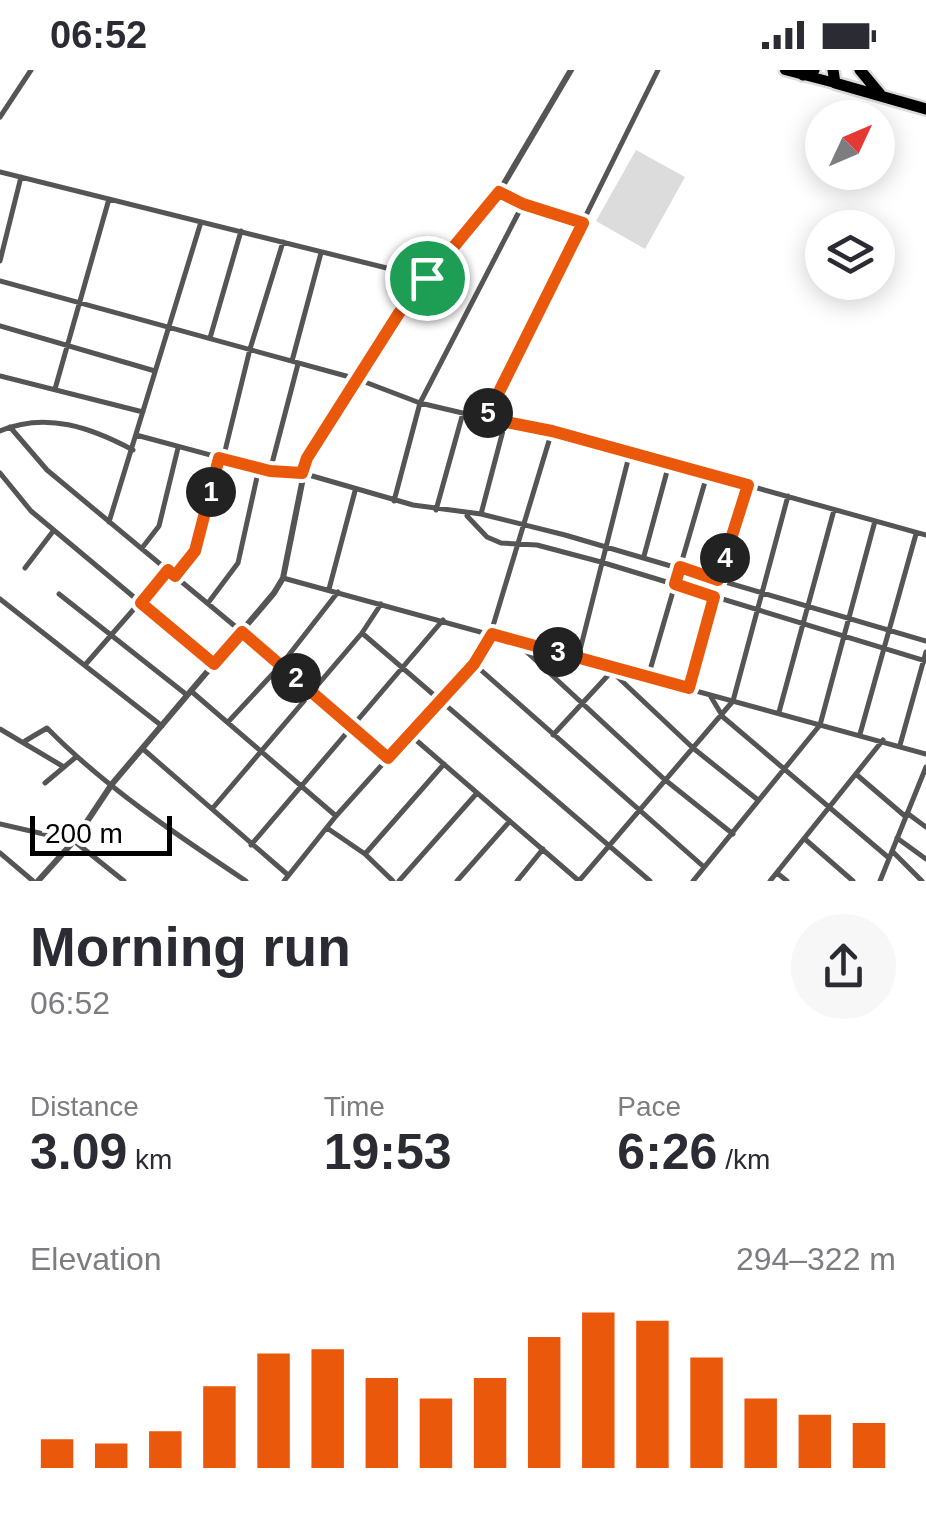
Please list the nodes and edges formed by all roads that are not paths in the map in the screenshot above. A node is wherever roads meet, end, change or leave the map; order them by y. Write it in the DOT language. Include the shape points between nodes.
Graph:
graph roads {
  1 [pos="31,70"];
  2 [pos="571,70"];
  3 [pos="658,70"];
  4 [pos="785,70"];
  5 [pos="858,70"];
  6 [pos="808,72"];
  7 [pos="838,80"];
  8 [pos="882,96"];
  9 [pos="0,98"];
  10 [pos="8,104"];
  11 [pos="926,109"];
  12 [pos="0,117"];
  13 [pos="0,172"];
  14 [pos="21,177"];
  15 [pos="499,192"];
  16 [pos="108,199"];
  17 [pos="523,204"];
  18 [pos="201,222"];
  19 [pos="583,223"];
  20 [pos="241,231"];
  21 [pos="282,242"];
  22 [pos="322,253"];
  23 [pos="0,261"];
  24 [pos="427,278"];
  25 [pos="0,281"];
  26 [pos="80,302"];
  27 [pos="0,326"];
  28 [pos="169,326"];
  29 [pos="210,338"];
  30 [pos="67,343"];
  31 [pos="250,349"];
  32 [pos="295,363"];
  33 [pos="155,371"];
  34 [pos="0,376"];
  35 [pos="357,379"];
  36 [pos="54,389"];
  37 [pos="420,402"];
  38 [pos="142,412"];
  39 [pos="463,413"];
  40 [pos="486,418"];
  41 [pos="505,423"];
  42 [pos="10,426"];
  43 [pos="0,430"];
  44 [pos="552,431"];
  45 [pos="136,434"];
  46 [pos="178,448"];
  47 [pos="133,450"];
  48 [pos="630,452"];
  49 [pos="221,458"];
  50 [pos="669,464"];
  51 [pos="259,468"];
  52 [pos="270,471"];
  53 [pos="302,473"];
  54 [pos="0,474"];
  55 [pos="707,475"];
  56 [pos="748,485"];
  57 [pos="355,490"];
  58 [pos="788,496"];
  59 [pos="394,500"];
  60 [pos="436,510"];
  61 [pos="834,510"];
  62 [pos="466,514"];
  63 [pos="480,514"];
  64 [pos="875,521"];
  65 [pos="110,522"];
  66 [pos="525,525"];
  67 [pos="54,530"];
  68 [pos="916,533"];
  69 [pos="926,535"];
  70 [pos="516,546"];
  71 [pos="605,546"];
  72 [pos="142,548"];
  73 [pos="644,556"];
  74 [pos="601,562"];
  75 [pos="680,567"];
  76 [pos="25,568"];
  77 [pos="168,570"];
  78 [pos="175,576"];
  79 [pos="283,578"];
  80 [pos="718,580"];
  81 [pos="675,584"];
  82 [pos="329,590"];
  83 [pos="338,592"];
  84 [pos="59,594"];
  85 [pos="763,594"];
  86 [pos="714,597"];
  87 [pos="0,599"];
  88 [pos="141,603"];
  89 [pos="208,603"];
  90 [pos="381,604"];
  91 [pos="808,608"];
  92 [pos="758,612"];
  93 [pos="443,620"];
  94 [pos="850,620"];
  95 [pos="803,625"];
  96 [pos="888,631"];
  97 [pos="242,632"];
  98 [pos="362,632"];
  99 [pos="114,634"];
  100 [pos="492,634"];
  101 [pos="844,638"];
  102 [pos="514,640"];
  103 [pos="926,641"];
  104 [pos="883,649"];
  105 [pos="926,652"];
  106 [pos="578,658"];
  107 [pos="925,660"];
  108 [pos="214,664"];
  109 [pos="474,664"];
  110 [pos="86,665"];
  111 [pos="281,665"];
  112 [pos="403,668"];
  113 [pos="610,669"];
  114 [pos="648,677"];
  115 [pos="689,688"];
  116 [pos="312,692"];
  117 [pos="189,693"];
  118 [pos="710,694"];
  119 [pos="440,700"];
  120 [pos="734,701"];
  121 [pos="582,705"];
  122 [pos="779,712"];
  123 [pos="723,717"];
  124 [pos="228,722"];
  125 [pos="820,724"];
  126 [pos="162,726"];
  127 [pos="354,727"];
  128 [pos="0,729"];
  129 [pos="409,734"];
  130 [pos="860,734"];
  131 [pos="554,735"];
  132 [pos="883,740"];
  133 [pos="25,742"];
  134 [pos="900,745"];
  135 [pos="693,748"];
  136 [pos="142,749"];
  137 [pos="261,751"];
  138 [pos="926,754"];
  139 [pos="76,757"];
  140 [pos="388,758"];
  141 [pos="444,764"];
  142 [pos="64,766"];
  143 [pos="926,767"];
  144 [pos="784,768"];
  145 [pos="856,775"];
  146 [pos="664,780"];
  147 [pos="45,782"];
  148 [pos="112,784"];
  149 [pos="303,786"];
  150 [pos="478,792"];
  151 [pos="758,800"];
  152 [pos="212,809"];
  153 [pos="639,810"];
  154 [pos="830,810"];
  155 [pos="906,815"];
  156 [pos="336,816"];
  157 [pos="510,821"];
  158 [pos="0,824"];
  159 [pos="926,827"];
  160 [pos="327,828"];
  161 [pos="733,834"];
  162 [pos="897,838"];
  163 [pos="805,840"];
  164 [pos="74,841"];
  165 [pos="251,844"];
  166 [pos="609,846"];
  167 [pos="544,849"];
  168 [pos="0,853"];
  169 [pos="365,854"];
  170 [pos="890,855"];
  171 [pos="926,860"];
  172 [pos="704,867"];
  173 [pos="778,873"];
  174 [pos="286,878"];
  175 [pos="883,879"];
  176 [pos="35,881"];
  177 [pos="124,881"];
  178 [pos="246,881"];
  179 [pos="396,881"];
  180 [pos="457,881"];
  181 [pos="516,881"];
  182 [pos="579,881"];
  183 [pos="650,881"];
  184 [pos="693,881"];
  185 [pos="770,881"];
  186 [pos="786,881"];
  187 [pos="853,881"];
  188 [pos="922,881"];
  1 -- 10 [label="street"];
  2 -- 15 [label="street"];
  3 -- 19 [label="street"];
  4 -- 6 [label="main road"];
  5 -- 7 [label="highway"];
  5 -- 8 [label="highway"];
  6 -- 7 [label="main road"];
  7 -- 8 [label="highway"];
  8 -- 11 [label="highway"];
  9 -- 10 [label="street"];
  10 -- 12 [label="street"];
  13 -- 14 [label="street"];
  14 -- 16 [label="street"];
  14 -- 23 [label="street"];
  15 -- 17 [label="street"];
  15 -- 24 [label="street"];
  16 -- 18 [label="street"];
  16 -- 26 [label="street"];
  17 -- 19 [label="street"];
  17 -- 37 [label="street"];
  18 -- 20 [label="street"];
  18 -- 28 [label="street"];
  19 -- 40 [label="street"];
  20 -- 21 [label="street"];
  20 -- 29 [label="street"];
  21 -- 22 [label="street"];
  21 -- 31 [label="street"];
  22 -- 24 [label="street"];
  22 -- 32 [label="street"];
  24 -- 35 [label="street"];
  25 -- 26 [label="street"];
  26 -- 28 [label="street"];
  26 -- 30 [label="street"];
  27 -- 30 [label="street"];
  28 -- 29 [label="street"];
  28 -- 33 [label="street"];
  29 -- 31 [label="street"];
  30 -- 33 [label="street"];
  30 -- 36 [label="street"];
  31 -- 32 [label="street"];
  31 -- 49 [label="street"];
  32 -- 35 [label="street"];
  32 -- 52 [label="street"];
  33 -- 38 [label="street"];
  34 -- 36 [label="street"];
  35 -- 37 [label="street"];
  35 -- 53 [label="street"];
  36 -- 38 [label="street"];
  37 -- 39 [label="street"];
  37 -- 59 [label="street"];
  38 -- 45 [label="street"];
  39 -- 40 [label="street"];
  39 -- 60 [label="street"];
  40 -- 41 [label="street"];
  41 -- 44 [label="street"];
  41 -- 63 [label="street"];
  42 -- 43 [label="street"];
  42 -- 47 [label="street" via="86,426"];
  42 -- 65 [label="street" via="44,467"];
  44 -- 48 [label="street"];
  44 -- 66 [label="street"];
  45 -- 46 [label="street"];
  45 -- 47 [label="street"];
  46 -- 49 [label="street"];
  46 -- 72 [label="street" via="159,526"];
  47 -- 65 [label="street"];
  48 -- 50 [label="street"];
  48 -- 71 [label="street"];
  49 -- 51 [label="street"];
  49 -- 78 [label="street" via="195,551"];
  50 -- 55 [label="street"];
  50 -- 73 [label="street"];
  51 -- 52 [label="street"];
  51 -- 89 [label="street" via="238,562"];
  52 -- 53 [label="street"];
  53 -- 57 [label="street"];
  53 -- 79 [label="street"];
  54 -- 67 [label="street"];
  55 -- 56 [label="street"];
  55 -- 75 [label="street"];
  56 -- 58 [label="street"];
  56 -- 80 [label="street"];
  57 -- 59 [label="street"];
  57 -- 82 [label="street"];
  58 -- 61 [label="street"];
  58 -- 85 [label="street"];
  59 -- 60 [label="street"];
  60 -- 62 [label="street"];
  61 -- 64 [label="street"];
  61 -- 91 [label="street"];
  62 -- 63 [label="street"];
  62 -- 70 [label="street" via="487,538"];
  63 -- 66 [label="street"];
  64 -- 68 [label="street"];
  64 -- 94 [label="street"];
  65 -- 72 [label="street"];
  66 -- 70 [label="street"];
  66 -- 71 [label="street"];
  67 -- 76 [label="street"];
  67 -- 88 [label="street"];
  68 -- 69 [label="street"];
  68 -- 96 [label="street"];
  70 -- 74 [label="street" via="538,545"];
  70 -- 100 [label="street"];
  71 -- 73 [label="street"];
  71 -- 74 [label="street"];
  72 -- 77 [label="street"];
  73 -- 75 [label="street"];
  74 -- 81 [label="street"];
  74 -- 106 [label="street"];
  75 -- 80 [label="street"];
  75 -- 81 [label="street"];
  77 -- 78 [label="street"];
  77 -- 88 [label="street"];
  78 -- 89 [label="street"];
  79 -- 82 [label="street"];
  79 -- 97 [label="street"];
  80 -- 85 [label="street"];
  81 -- 86 [label="street"];
  81 -- 114 [label="street"];
  82 -- 83 [label="street"];
  83 -- 90 [label="street"];
  83 -- 111 [label="street"];
  84 -- 99 [label="street"];
  85 -- 91 [label="street"];
  85 -- 92 [label="street"];
  86 -- 92 [label="street"];
  86 -- 115 [label="street"];
  87 -- 110 [label="street"];
  88 -- 99 [label="street"];
  88 -- 108 [label="street"];
  89 -- 97 [label="street"];
  90 -- 93 [label="street"];
  90 -- 98 [label="street"];
  91 -- 94 [label="street"];
  91 -- 95 [label="street"];
  92 -- 95 [label="street"];
  92 -- 120 [label="street"];
  93 -- 100 [label="street"];
  93 -- 112 [label="street"];
  94 -- 96 [label="street"];
  94 -- 101 [label="street"];
  95 -- 101 [label="street"];
  95 -- 122 [label="street"];
  96 -- 103 [label="street"];
  96 -- 104 [label="street"];
  97 -- 108 [label="street"];
  97 -- 111 [label="street"];
  98 -- 112 [label="street"];
  98 -- 116 [label="street"];
  99 -- 110 [label="street"];
  99 -- 117 [label="street"];
  100 -- 102 [label="street"];
  100 -- 109 [label="street"];
  101 -- 104 [label="street"];
  101 -- 125 [label="street"];
  102 -- 106 [label="street"];
  102 -- 121 [label="street"];
  104 -- 107 [label="street"];
  104 -- 130 [label="street"];
  105 -- 107 [label="street"];
  106 -- 113 [label="street"];
  107 -- 134 [label="street"];
  108 -- 117 [label="street"];
  109 -- 119 [label="street"];
  109 -- 131 [label="street"];
  110 -- 126 [label="street"];
  111 -- 116 [label="street"];
  111 -- 124 [label="street"];
  112 -- 119 [label="street"];
  112 -- 127 [label="street"];
  113 -- 114 [label="street"];
  113 -- 121 [label="street"];
  113 -- 135 [label="street"];
  114 -- 115 [label="street"];
  115 -- 118 [label="street"];
  116 -- 127 [label="street"];
  116 -- 137 [label="street"];
  117 -- 124 [label="street"];
  117 -- 126 [label="street"];
  118 -- 120 [label="street"];
  118 -- 123 [label="street"];
  119 -- 129 [label="street"];
  119 -- 166 [label="street"];
  120 -- 122 [label="street"];
  120 -- 123 [label="street"];
  121 -- 131 [label="street"];
  121 -- 146 [label="street"];
  122 -- 125 [label="street"];
  123 -- 135 [label="street"];
  123 -- 144 [label="street"];
  124 -- 137 [label="street"];
  125 -- 130 [label="street"];
  125 -- 144 [label="street"];
  126 -- 136 [label="street"];
  127 -- 140 [label="street"];
  127 -- 149 [label="street"];
  128 -- 133 [label="street"];
  129 -- 140 [label="street"];
  129 -- 141 [label="street"];
  130 -- 132 [label="street"];
  131 -- 153 [label="street"];
  132 -- 134 [label="street"];
  132 -- 145 [label="street"];
  133 -- 139 [label="street" via="45,728"];
  133 -- 142 [label="street"];
  134 -- 138 [label="street"];
  135 -- 146 [label="street"];
  135 -- 151 [label="street"];
  136 -- 148 [label="street"];
  136 -- 152 [label="street"];
  137 -- 149 [label="street"];
  137 -- 152 [label="street"];
  139 -- 142 [label="street"];
  139 -- 148 [label="street"];
  140 -- 156 [label="street"];
  141 -- 150 [label="street"];
  141 -- 169 [label="street"];
  142 -- 147 [label="street"];
  143 -- 155 [label="street"];
  144 -- 151 [label="street"];
  144 -- 154 [label="street"];
  145 -- 154 [label="street"];
  145 -- 155 [label="street"];
  146 -- 153 [label="street"];
  146 -- 161 [label="street"];
  148 -- 164 [label="street"];
  148 -- 178 [label="street"];
  149 -- 156 [label="street"];
  149 -- 165 [label="street"];
  150 -- 157 [label="street"];
  150 -- 179 [label="street"];
  151 -- 161 [label="street"];
  152 -- 165 [label="street"];
  153 -- 166 [label="street"];
  153 -- 172 [label="street"];
  154 -- 163 [label="street"];
  154 -- 170 [label="street"];
  155 -- 159 [label="street"];
  155 -- 162 [label="street"];
  156 -- 160 [label="street"];
  157 -- 167 [label="street"];
  157 -- 180 [label="street"];
  158 -- 164 [label="street"];
  160 -- 169 [label="street"];
  160 -- 174 [label="street"];
  161 -- 172 [label="street"];
  162 -- 170 [label="street"];
  162 -- 171 [label="street"];
  163 -- 173 [label="street"];
  163 -- 187 [label="street"];
  164 -- 176 [label="street"];
  164 -- 177 [label="street"];
  165 -- 174 [label="street"];
  166 -- 182 [label="street"];
  166 -- 183 [label="street"];
  167 -- 181 [label="street"];
  167 -- 182 [label="street"];
  168 -- 176 [label="street"];
  169 -- 179 [label="street"];
  170 -- 175 [label="street"];
  170 -- 188 [label="street"];
  172 -- 184 [label="street"];
  173 -- 185 [label="street"];
  173 -- 186 [label="street"];
}
